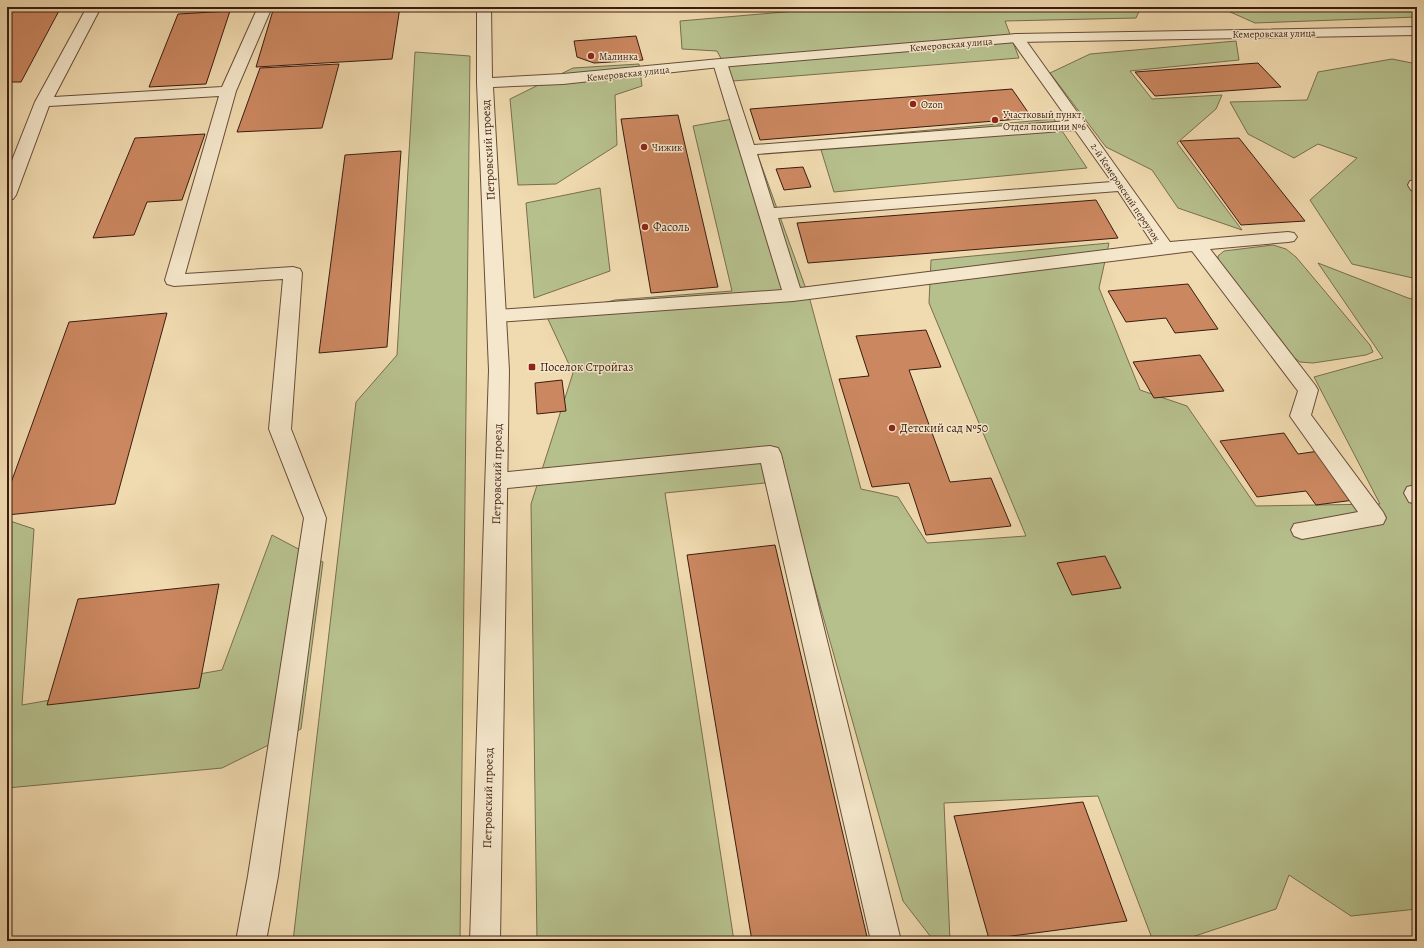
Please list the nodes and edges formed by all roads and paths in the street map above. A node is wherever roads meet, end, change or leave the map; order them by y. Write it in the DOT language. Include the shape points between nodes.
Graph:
graph roads {
  1 [pos="94,7"];
  2 [pos="265,7"];
  3 [pos="484,7"];
  4 [pos="1417,31"];
  5 [pos="1018,38"];
  6 [pos="720,63"];
  7 [pos="485,82"];
  8 [pos="228,91"];
  9 [pos="43,102"];
  10 [pos="1080,125"];
  11 [pos="746,150"];
  12 [pos="1123,186"];
  13 [pos="7,195"];
  14 [pos="767,214"];
  15 [pos="1288,237"];
  16 [pos="1197,245"];
  17 [pos="1165,248"];
  18 [pos="793,295"];
  19 [pos="496,316"];
  20 [pos="496,481"];
  21 [pos="1302,530"];
  22 [pos="250,941"];
  23 [pos="485,941"];
  24 [pos="886,941"];
  1 -- 9 [label="street"];
  2 -- 8 [label="street"];
  3 -- 7 [label="street, Петровский проезд"];
  4 -- 5 [label="street, Кемеровская улица"];
  5 -- 6 [label="street, Кемеровская улица"];
  5 -- 10 [label="street, 2-й Кемеровский переулок"];
  6 -- 7 [label="street, Кемеровская улица" via="562,79"];
  6 -- 11 [label="street"];
  7 -- 19 [label="street, Петровский проезд"];
  8 -- 9 [label="street"];
  8 -- 22 [label="street" via="174,280 293,273 280,429 315,518 264,869"];
  9 -- 13 [label="street"];
  10 -- 11 [label="street"];
  10 -- 12 [label="street, 2-й Кемеровский переулок"];
  11 -- 14 [label="street"];
  12 -- 14 [label="street"];
  12 -- 17 [label="street, 2-й Кемеровский переулок"];
  14 -- 18 [label="street"];
  15 -- 16 [label="street"];
  16 -- 17 [label="street"];
  16 -- 21 [label="street" via="1308,390 1300,416 1375,518"];
  17 -- 18 [label="street"];
  18 -- 19 [label="street"];
  19 -- 20 [label="street, Петровский проезд" via="499,370"];
  20 -- 23 [label="street, Петровский проезд"];
  20 -- 24 [label="street" via="770,454"];
}
